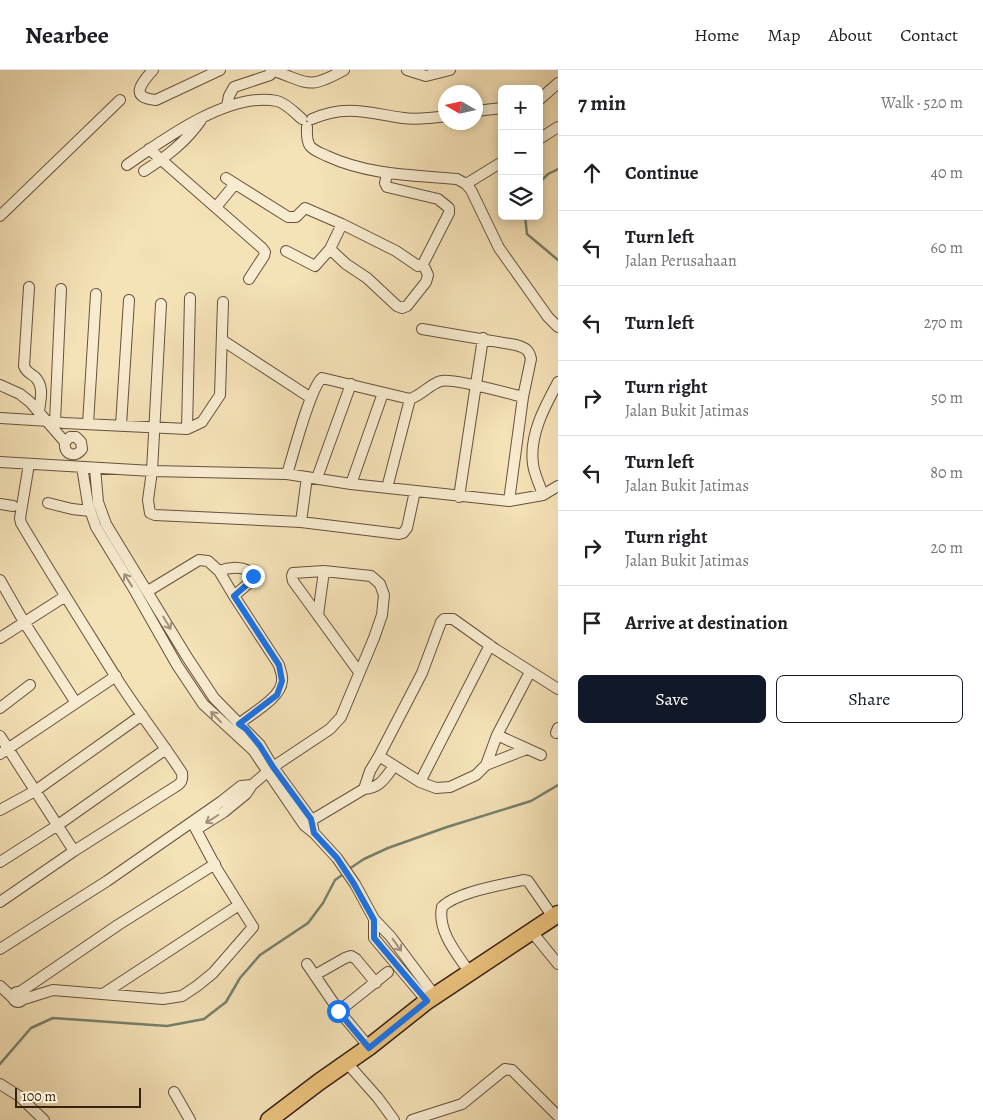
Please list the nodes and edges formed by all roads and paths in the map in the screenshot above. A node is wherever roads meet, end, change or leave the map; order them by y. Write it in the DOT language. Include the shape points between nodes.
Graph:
graph roads {
  1 [pos="152,70"];
  2 [pos="220,70"];
  3 [pos="271,70"];
  4 [pos="344,70"];
  5 [pos="407,70"];
  6 [pos="450,70"];
  7 [pos="558,83"];
  8 [pos="543,96"];
  9 [pos="120,100"];
  10 [pos="227,106"];
  11 [pos="498,108"];
  12 [pos="483,110"];
  13 [pos="205,115"];
  14 [pos="438,117"];
  15 [pos="307,121"];
  16 [pos="558,127"];
  17 [pos="543,136"];
  18 [pos="149,149"];
  19 [pos="162,159"];
  20 [pos="498,164"];
  21 [pos="127,165"];
  22 [pos="144,171"];
  23 [pos="387,174"];
  24 [pos="466,184"];
  25 [pos="216,207"];
  26 [pos="0,216"];
  27 [pos="342,224"];
  28 [pos="330,249"];
  29 [pos="286,251"];
  30 [pos="422,264"];
  31 [pos="250,279"];
  32 [pos="29,287"];
  33 [pos="61,289"];
  34 [pos="96,294"];
  35 [pos="190,298"];
  36 [pos="129,300"];
  37 [pos="223,302"];
  38 [pos="161,304"];
  39 [pos="558,327"];
  40 [pos="422,329"];
  41 [pos="483,338"];
  42 [pos="222,340"];
  43 [pos="558,382"];
  44 [pos="351,384"];
  45 [pos="0,385"];
  46 [pos="476,387"];
  47 [pos="383,392"];
  48 [pos="523,397"];
  49 [pos="311,398"];
  50 [pos="410,399"];
  51 [pos="39,412"];
  52 [pos="0,418"];
  53 [pos="51,422"];
  54 [pos="88,424"];
  55 [pos="121,425"];
  56 [pos="154,426"];
  57 [pos="187,429"];
  58 [pos="65,442"];
  59 [pos="77,454"];
  60 [pos="0,462"];
  61 [pos="29,464"];
  62 [pos="88,467"];
  63 [pos="152,471"];
  64 [pos="287,474"];
  65 [pos="312,478"];
  66 [pos="351,484"];
  67 [pos="558,486"];
  68 [pos="387,488"];
  69 [pos="415,491"];
  70 [pos="543,494"];
  71 [pos="460,497"];
  72 [pos="509,501"];
  73 [pos="48,503"];
  74 [pos="0,504"];
  75 [pos="13,506"];
  76 [pos="90,511"];
  77 [pos="301,522"];
  78 [pos="114,537"];
  79 [pos="104,542"];
  80 [pos="219,571"];
  81 [pos="324,571"];
  82 [pos="0,580"];
  83 [pos="148,591"];
  84 [pos="234,596"];
  85 [pos="64,597"];
  86 [pos="318,615"];
  87 [pos="24,622"];
  88 [pos="0,638"];
  89 [pos="490,645"];
  90 [pos="187,657"];
  91 [pos="177,665"];
  92 [pos="359,672"];
  93 [pos="530,672"];
  94 [pos="116,676"];
  95 [pos="30,685"];
  96 [pos="558,689"];
  97 [pos="76,703"];
  98 [pos="0,708"];
  99 [pos="142,715"];
  100 [pos="239,724"];
  101 [pos="497,735"];
  102 [pos="0,736"];
  103 [pos="166,749"];
  104 [pos="527,749"];
  105 [pos="4,751"];
  106 [pos="541,755"];
  107 [pos="379,756"];
  108 [pos="486,765"];
  109 [pos="394,766"];
  110 [pos="273,767"];
  111 [pos="420,782"];
  112 [pos="364,789"];
  113 [pos="35,791"];
  114 [pos="0,810"];
  115 [pos="308,822"];
  116 [pos="58,825"];
  117 [pos="194,826"];
  118 [pos="74,851"];
  119 [pos="0,862"];
  120 [pos="215,864"];
  121 [pos="0,902"];
  122 [pos="239,905"];
  123 [pos="555,916"];
  124 [pos="374,920"];
  125 [pos="532,932"];
  126 [pos="0,950"];
  127 [pos="307,964"];
  128 [pos="558,964"];
  129 [pos="411,965"];
  130 [pos="388,972"];
  131 [pos="402,972"];
  132 [pos="470,973"];
  133 [pos="315,975"];
  134 [pos="376,983"];
  135 [pos="0,986"];
  136 [pos="103,994"];
  137 [pos="18,997"];
  138 [pos="431,998"];
  139 [pos="338,1011"];
  140 [pos="369,1048"];
  141 [pos="347,1063"];
  142 [pos="2,1085"];
  143 [pos="174,1092"];
  144 [pos="558,1116"];
  145 [pos="44,1120"];
  146 [pos="190,1120"];
  147 [pos="269,1120"];
  148 [pos="394,1120"];
  149 [pos="412,1120"];
  1 -- 2 [label="street" via="141,83 139,91 147,99 156,100"];
  3 -- 4 [label="street" via="306,83 324,81"];
  3 -- 10 [label="street" via="270,75 234,87"];
  5 -- 6 [label="street" via="426,76"];
  7 -- 8 [label="street"];
  9 -- 26 [label="street"];
  10 -- 13 [label="street"];
  10 -- 15 [label="street" via="251,101 277,101"];
  11 -- 12 [label="street"];
  13 -- 18 [label="street"];
  13 -- 19 [label="street" via="193,132"];
  14 -- 15 [label="street" via="417,119 347,110 323,114"];
  15 -- 23 [label="street" via="308,142 314,150 363,169"];
  16 -- 17 [label="street"];
  18 -- 19 [label="street"];
  18 -- 21 [label="street"];
  19 -- 22 [label="street"];
  19 -- 25 [label="street"];
  20 -- 24 [label="street"];
  23 -- 24 [label="street" via="457,179"];
  23 -- 30 [label="street" via="387,187 438,199 449,208"];
  24 -- 39 [label="street" via="478,200 499,248"];
  25 -- 27 [label="street" via="230,181 288,217 296,218 305,208"];
  25 -- 31 [label="street" via="265,252"];
  27 -- 28 [label="street"];
  27 -- 30 [label="street" via="418,266"];
  28 -- 29 [label="street" via="315,266"];
  28 -- 30 [label="street" via="402,308 426,282 428,275"];
  32 -- 51 [label="street" via="24,366 40,384"];
  33 -- 53 [label="street"];
  34 -- 54 [label="street"];
  35 -- 57 [label="street"];
  36 -- 55 [label="street"];
  37 -- 42 [label="street"];
  38 -- 56 [label="street"];
  40 -- 41 [label="street"];
  41 -- 46 [label="street"];
  41 -- 48 [label="street" via="528,349 532,359"];
  42 -- 49 [label="street"];
  42 -- 57 [label="street" via="220,395 202,422"];
  43 -- 70 [label="street" via="538,420 535,438 533,466"];
  44 -- 47 [label="street"];
  44 -- 49 [label="street" via="322,378"];
  44 -- 65 [label="street"];
  45 -- 51 [label="street" via="20,394"];
  46 -- 48 [label="street"];
  46 -- 50 [label="street" via="441,381"];
  46 -- 71 [label="street"];
  47 -- 50 [label="street"];
  47 -- 66 [label="street"];
  48 -- 72 [label="street"];
  49 -- 64 [label="street"];
  50 -- 68 [label="street"];
  51 -- 53 [label="street"];
  52 -- 53 [label="street"];
  53 -- 54 [label="street"];
  53 -- 58 [label="street"];
  54 -- 55 [label="street"];
  55 -- 56 [label="street"];
  56 -- 57 [label="street"];
  56 -- 63 [label="street"];
  58 -- 59 [label="street" via="64,449 68,453"];
  58 -- 59 [label="street" via="70,437 79,439 82,449"];
  59 -- 62 [label="street"];
  60 -- 61 [label="street"];
  61 -- 62 [label="street"];
  61 -- 85 [label="street" via="20,518"];
  62 -- 63 [label="street"];
  62 -- 76 [label="street"];
  62 -- 78 [label="street" via="106,524"];
  63 -- 64 [label="street"];
  63 -- 77 [label="street" via="148,506 155,516"];
  64 -- 65 [label="street"];
  65 -- 66 [label="street"];
  65 -- 77 [label="street"];
  66 -- 68 [label="street"];
  67 -- 70 [label="street"];
  68 -- 69 [label="street"];
  69 -- 71 [label="street"];
  69 -- 77 [label="street" via="403,533"];
  70 -- 72 [label="street"];
  71 -- 72 [label="street"];
  73 -- 76 [label="street"];
  74 -- 75 [label="street"];
  76 -- 79 [label="street"];
  78 -- 79 [label="street"];
  78 -- 83 [label="street"];
  91 -- 79 [label="street, one-way"];
  80 -- 83 [label="street" via="208,561 199,560"];
  80 -- 84 [label="street"];
  80 -- 84 [label="street" via="228,568 246,570 253,576"];
  81 -- 86 [label="street"];
  81 -- 86 [label="street" via="295,572 292,576"];
  81 -- 92 [label="street" via="371,576 380,584 384,595 382,615"];
  82 -- 87 [label="street"];
  83 -- 90 [label="street, one-way"];
  84 -- 100 [label="street" via="279,665 282,681 277,695"];
  85 -- 87 [label="street"];
  85 -- 94 [label="street"];
  86 -- 92 [label="street"];
  87 -- 88 [label="street"];
  87 -- 97 [label="street"];
  89 -- 93 [label="street"];
  89 -- 107 [label="street" via="453,619 444,619 422,673"];
  89 -- 111 [label="street"];
  90 -- 91 [label="street"];
  90 -- 100 [label="street" via="214,698"];
  110 -- 91 [label="street, one-way" via="203,704"];
  92 -- 110 [label="street" via="341,717 330,729"];
  93 -- 96 [label="street"];
  93 -- 101 [label="street"];
  94 -- 97 [label="street"];
  94 -- 99 [label="street"];
  95 -- 98 [label="street"];
  97 -- 105 [label="street"];
  99 -- 103 [label="street"];
  99 -- 113 [label="street"];
  100 -- 110 [label="street" via="260,746"];
  101 -- 104 [label="street"];
  101 -- 108 [label="street"];
  102 -- 105 [label="street"];
  103 -- 116 [label="street"];
  103 -- 118 [label="street" via="182,773 181,782"];
  104 -- 106 [label="street"];
  104 -- 108 [label="street"];
  105 -- 113 [label="street"];
  107 -- 109 [label="street"];
  107 -- 112 [label="street"];
  108 -- 111 [label="street" via="476,776 450,787 436,788"];
  109 -- 111 [label="street"];
  109 -- 112 [label="street" via="379,785"];
  110 -- 115 [label="street"];
  110 -- 117 [label="street" via="252,785 241,786 228,802"];
  112 -- 115 [label="street"];
  113 -- 114 [label="street"];
  113 -- 116 [label="street"];
  115 -- 124 [label="street" via="337,858"];
  116 -- 118 [label="street"];
  116 -- 119 [label="street"];
  117 -- 120 [label="street"];
  117 -- 126 [label="street"];
  118 -- 121 [label="street"];
  120 -- 122 [label="street"];
  120 -- 137 [label="street" via="118,926"];
  122 -- 136 [label="street"];
  122 -- 136 [label="street" via="253,927 212,973 182,996 163,999"];
  123 -- 125 [label="main road"];
  123 -- 132 [label="street" via="528,881 523,880 447,901 442,907 441,923"];
  124 -- 129 [label="street, one-way"];
  124 -- 131 [label="street" via="374,938"];
  125 -- 128 [label="street"];
  125 -- 132 [label="main road"];
  127 -- 133 [label="street"];
  129 -- 131 [label="street"];
  129 -- 138 [label="street"];
  130 -- 134 [label="street"];
  131 -- 138 [label="street"];
  132 -- 138 [label="main road"];
  133 -- 134 [label="street" via="351,956"];
  133 -- 139 [label="street"];
  134 -- 139 [label="street"];
  135 -- 137 [label="street"];
  136 -- 137 [label="street" via="54,990"];
  138 -- 140 [label="main road"];
  139 -- 140 [label="street"];
  140 -- 141 [label="main road"];
  141 -- 147 [label="main road"];
  141 -- 148 [label="street"];
  142 -- 145 [label="street"];
  143 -- 146 [label="street"];
  144 -- 149 [label="street" via="512,1070 505,1069 462,1104"];
}
